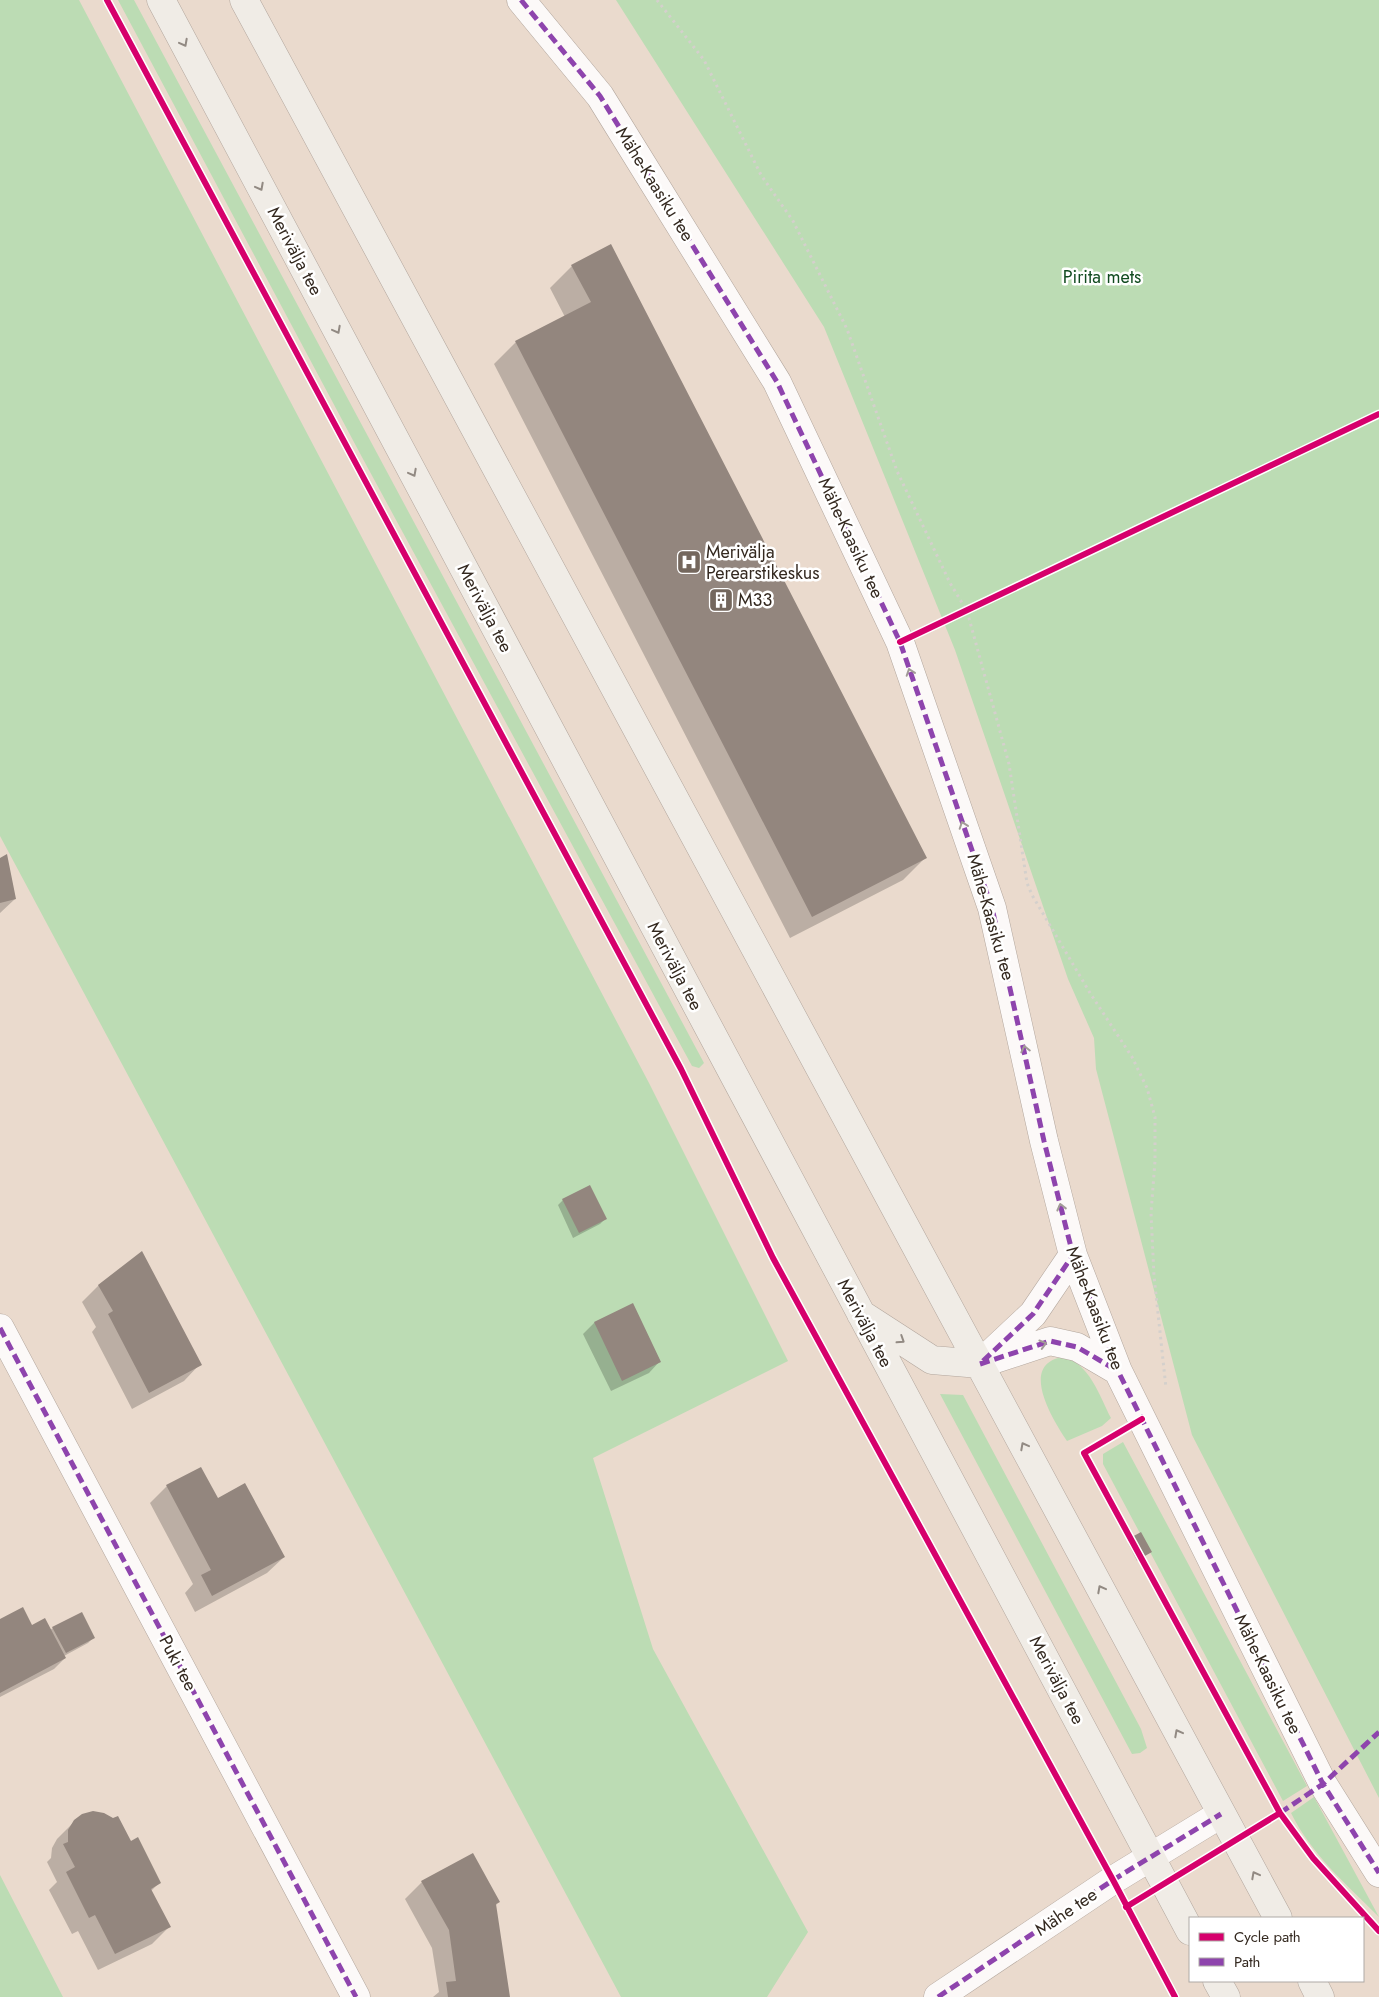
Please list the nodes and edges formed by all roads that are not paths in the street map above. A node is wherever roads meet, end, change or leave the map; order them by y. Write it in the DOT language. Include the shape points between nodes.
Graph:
graph roads {
  1 [pos="161,0"];
  2 [pos="244,0"];
  3 [pos="521,0"];
  4 [pos="1073,1255"];
  5 [pos="860,1313"];
  6 [pos="0,1328"];
  7 [pos="980,1364"];
  8 [pos="1118,1371"];
  9 [pos="1221,1814"];
  10 [pos="1151,1857"];
  11 [pos="1379,1873"];
  12 [pos="1277,1917"];
  13 [pos="1189,1929"];
  14 [pos="1218,1982"];
  15 [pos="1312,1982"];
  16 [pos="356,1997"];
  17 [pos="938,1997"];
  18 [pos="1226,1997"];
  19 [pos="1320,1997"];
  1 -- 5 [label="main road, Merivälja tee, one-way"];
  2 -- 7 [label="main road"];
  4 -- 3 [label="street, Mähe-Kaasiku tee, one-way" via="992,908 900,642 777,382 600,96"];
  4 -- 7 [label="street" via="1033,1314"];
  4 -- 8 [label="street, Mähe-Kaasiku tee"];
  5 -- 7 [label="main road, one-way" via="932,1360"];
  5 -- 10 [label="main road, Merivälja tee"];
  6 -- 16 [label="street, Puki tee"];
  7 -- 8 [label="street, one-way" via="1050,1341 1077,1347"];
  9 -- 7 [label="main road, one-way"];
  8 -- 11 [label="street, Mähe-Kaasiku tee" via="1323,1784"];
  9 -- 10 [label="street, Mähe tee"];
  12 -- 9 [label="main road, one-way"];
  10 -- 13 [label="main road, Merivälja tee"];
  10 -- 17 [label="street, Mähe tee"];
  14 -- 18 [label="main road"];
  15 -- 19 [label="main road"];
}
